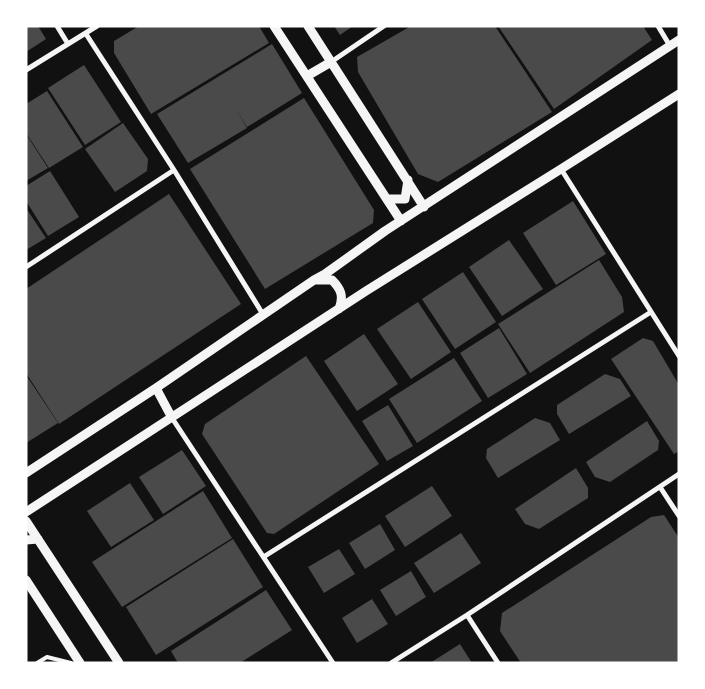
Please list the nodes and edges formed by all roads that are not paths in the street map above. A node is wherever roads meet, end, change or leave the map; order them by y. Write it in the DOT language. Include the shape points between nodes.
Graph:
graph roads {
  1 [pos="57,26"];
  2 [pos="98,26"];
  3 [pos="274,26"];
  4 [pos="308,26"];
  5 [pos="384,26"];
  6 [pos="658,26"];
  7 [pos="86,34"];
  8 [pos="679,40"];
  9 [pos="68,44"];
  10 [pos="670,46"];
  11 [pos="331,62"];
  12 [pos="26,70"];
  13 [pos="307,76"];
  14 [pos="679,94"];
  15 [pos="562,169"];
  16 [pos="174,170"];
  17 [pos="408,180"];
  18 [pos="388,199"];
  19 [pos="424,207"];
  20 [pos="401,221"];
  21 [pos="26,267"];
  22 [pos="314,280"];
  23 [pos="339,309"];
  24 [pos="652,312"];
  25 [pos="264,316"];
  26 [pos="679,356"];
  27 [pos="156,388"];
  28 [pos="172,418"];
  29 [pos="26,473"];
  30 [pos="679,474"];
  31 [pos="660,487"];
  32 [pos="26,512"];
  33 [pos="679,516"];
  34 [pos="26,521"];
  35 [pos="38,539"];
  36 [pos="26,540"];
  37 [pos="265,556"];
  38 [pos="26,580"];
  39 [pos="467,615"];
  40 [pos="37,663"];
  41 [pos="71,663"];
  42 [pos="80,663"];
  43 [pos="119,663"];
  44 [pos="333,663"];
  45 [pos="391,663"];
  46 [pos="498,663"];
  1 -- 9 [label="street"];
  2 -- 7 [label="street"];
  3 -- 13 [label="street"];
  4 -- 11 [label="street"];
  5 -- 11 [label="street"];
  6 -- 10 [label="street"];
  7 -- 9 [label="street"];
  7 -- 16 [label="street"];
  8 -- 10 [label="street"];
  9 -- 12 [label="street"];
  10 -- 19 [label="street"];
  11 -- 13 [label="street"];
  11 -- 17 [label="street"];
  13 -- 18 [label="street"];
  14 -- 15 [label="street"];
  15 -- 23 [label="street"];
  15 -- 24 [label="street"];
  16 -- 21 [label="street"];
  16 -- 25 [label="street"];
  17 -- 18 [label="street" via="405,199"];
  17 -- 19 [label="street"];
  18 -- 20 [label="street"];
  19 -- 20 [label="street"];
  20 -- 22 [label="street"];
  22 -- 23 [label="street" via="332,280 341,290"];
  22 -- 25 [label="street"];
  23 -- 28 [label="street"];
  24 -- 26 [label="street"];
  24 -- 37 [label="street"];
  25 -- 27 [label="street"];
  27 -- 28 [label="street"];
  27 -- 29 [label="street"];
  28 -- 32 [label="street"];
  28 -- 37 [label="street"];
  30 -- 31 [label="street"];
  31 -- 33 [label="street"];
  31 -- 39 [label="street"];
  34 -- 35 [label="street"];
  35 -- 36 [label="street"];
  35 -- 43 [label="street"];
  37 -- 44 [label="street"];
  38 -- 42 [label="street"];
  39 -- 45 [label="street"];
  39 -- 46 [label="street"];
  40 -- 41 [label="lane" via="47,657"];
}
